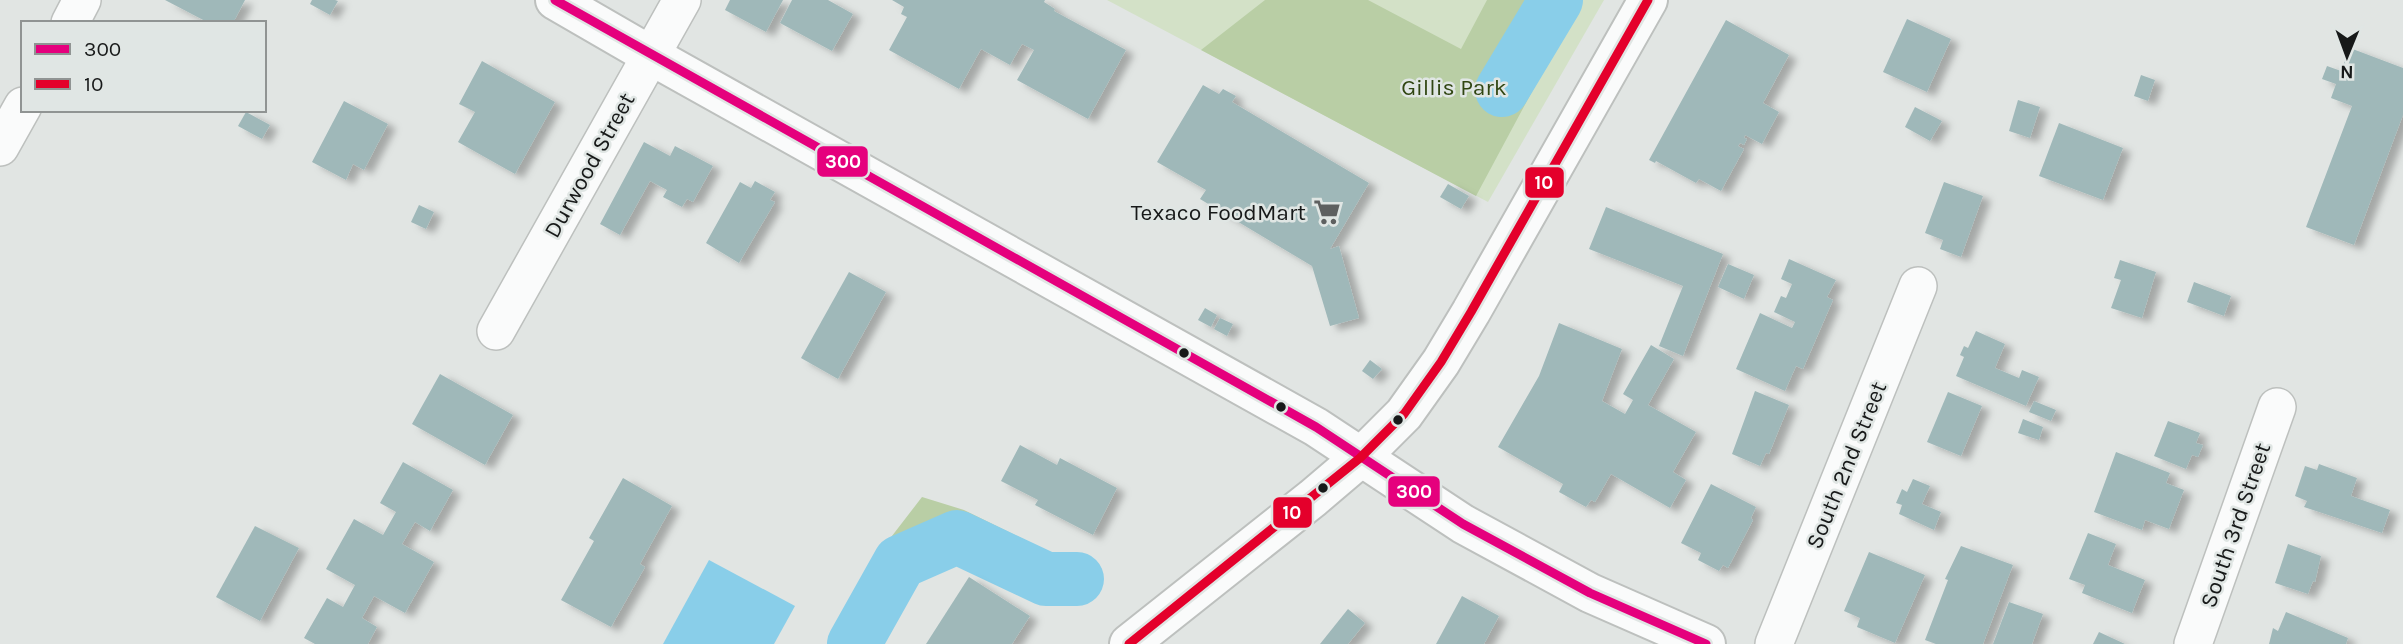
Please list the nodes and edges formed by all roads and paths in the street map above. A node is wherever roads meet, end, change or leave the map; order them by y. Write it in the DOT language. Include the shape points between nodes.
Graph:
graph roads {
  1 [pos="82,0"];
  2 [pos="555,0"];
  3 [pos="682,0"];
  4 [pos="1648,0"];
  5 [pos="71,21"];
  6 [pos="649,55"];
  7 [pos="21,110"];
  8 [pos="0,147"];
  9 [pos="1918,286"];
  10 [pos="496,331"];
  11 [pos="2277,407"];
  12 [pos="1360,458"];
  13 [pos="1129,644"];
  14 [pos="1706,644"];
  15 [pos="1774,644"];
  16 [pos="2193,644"];
  1 -- 5 [label="street"];
  2 -- 6 [label="main road"];
  3 -- 6 [label="street, Durwood Street"];
  4 -- 12 [label="main road" via="1441,362 1404,414"];
  6 -- 10 [label="street, Durwood Street"];
  6 -- 12 [label="main road" via="1277,405"];
  7 -- 8 [label="street"];
  9 -- 15 [label="street, South 2nd Street"];
  11 -- 16 [label="street, South 3rd Street"];
  12 -- 13 [label="main road"];
  12 -- 14 [label="main road" via="1463,524 1579,587"];
}
